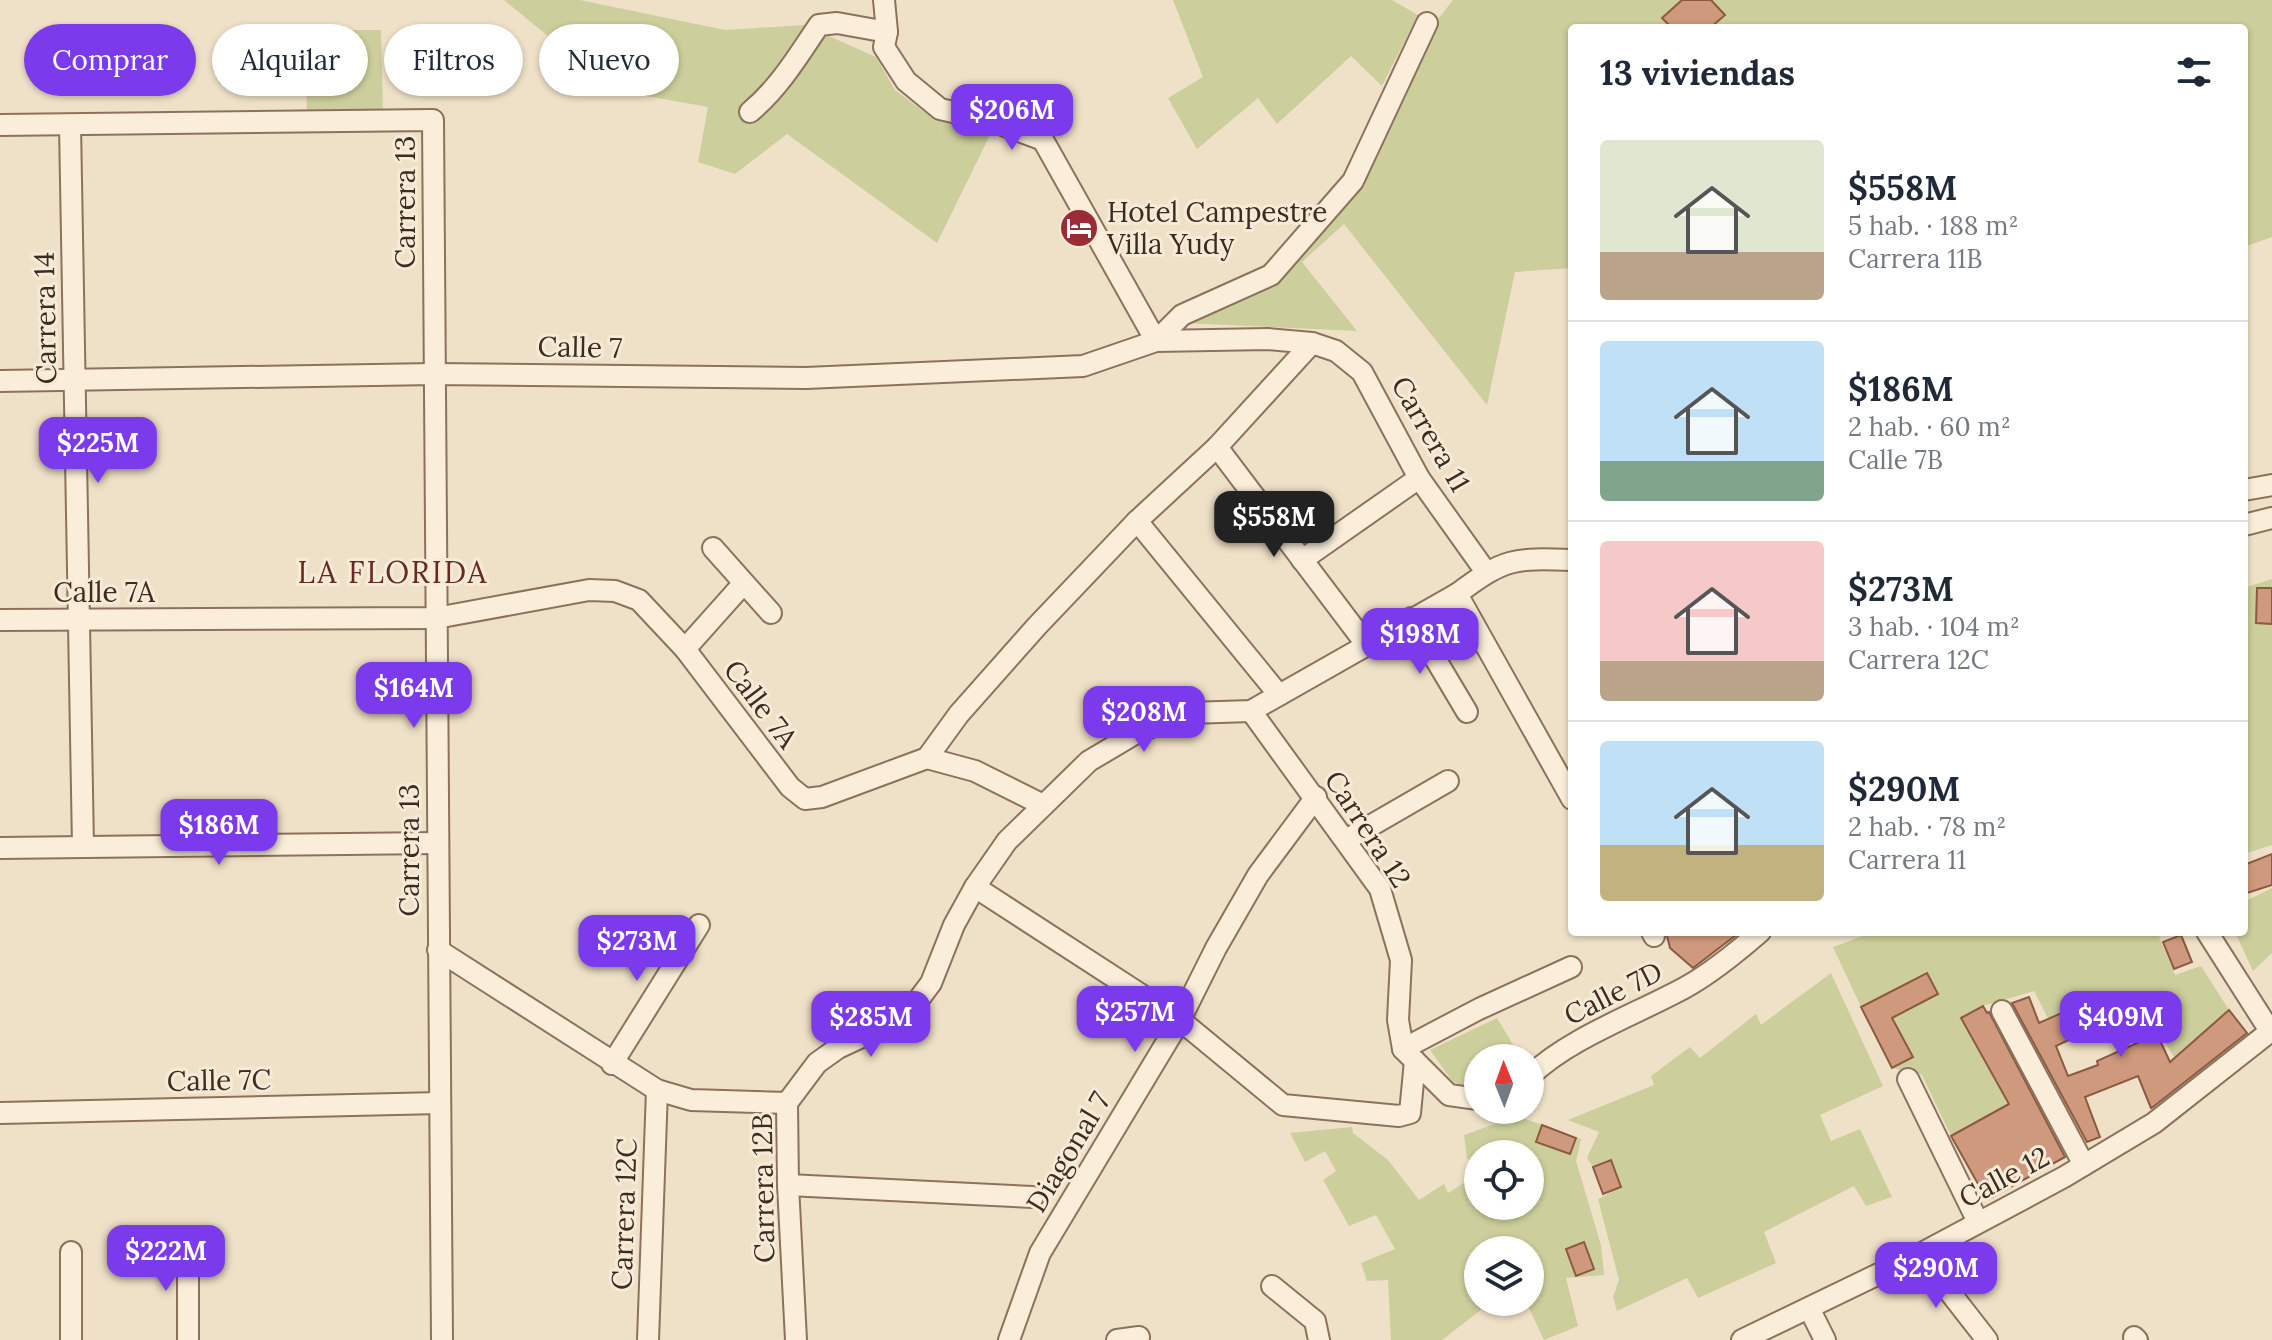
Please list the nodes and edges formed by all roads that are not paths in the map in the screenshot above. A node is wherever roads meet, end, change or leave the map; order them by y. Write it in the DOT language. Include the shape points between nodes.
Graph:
graph roads {
  1 [pos="884,0"];
  2 [pos="1427,23"];
  3 [pos="887,32"];
  4 [pos="750,112"];
  5 [pos="0,125"];
  6 [pos="70,125"];
  7 [pos="1156,341"];
  8 [pos="1312,343"];
  9 [pos="434,374"];
  10 [pos="74,378"];
  11 [pos="0,381"];
  12 [pos="1217,447"];
  13 [pos="1419,478"];
  14 [pos="2272,485"];
  15 [pos="2248,489"];
  16 [pos="2272,518"];
  17 [pos="1137,521"];
  18 [pos="2248,524"];
  19 [pos="713,548"];
  20 [pos="1302,560"];
  21 [pos="1568,560"];
  22 [pos="1486,572"];
  23 [pos="743,584"];
  24 [pos="1457,594"];
  25 [pos="771,613"];
  26 [pos="436,618"];
  27 [pos="1411,618"];
  28 [pos="0,620"];
  29 [pos="78,620"];
  30 [pos="1366,644"];
  31 [pos="685,649"];
  32 [pos="1279,695"];
  33 [pos="1251,711"];
  34 [pos="1467,712"];
  35 [pos="927,758"];
  36 [pos="1448,781"];
  37 [pos="1568,792"];
  38 [pos="1316,797"];
  39 [pos="1043,805"];
  40 [pos="1346,840"];
  41 [pos="437,843"];
  42 [pos="83,846"];
  43 [pos="2,849"];
  44 [pos="975,887"];
  45 [pos="699,925"];
  46 [pos="1755,936"];
  47 [pos="2210,936"];
  48 [pos="438,950"];
  49 [pos="1571,967"];
  50 [pos="2002,1011"];
  51 [pos="1180,1020"];
  52 [pos="2271,1031"];
  53 [pos="1409,1055"];
  54 [pos="1544,1062"];
  55 [pos="612,1064"];
  56 [pos="1908,1079"];
  57 [pos="657,1090"];
  58 [pos="1464,1098"];
  59 [pos="440,1103"];
  60 [pos="787,1103"];
  61 [pos="0,1113"];
  62 [pos="2084,1165"];
  63 [pos="788,1185"];
  64 [pos="1033,1197"];
  65 [pos="1978,1222"];
  66 [pos="188,1247"];
  67 [pos="71,1252"];
  68 [pos="1920,1254"];
  69 [pos="1272,1286"];
  70 [pos="1809,1308"];
  71 [pos="1139,1337"];
  72 [pos="71,1340"];
  73 [pos="188,1340"];
  74 [pos="442,1340"];
  75 [pos="648,1340"];
  76 [pos="796,1340"];
  77 [pos="1009,1340"];
  78 [pos="1117,1340"];
  79 [pos="1319,1340"];
  80 [pos="1742,1340"];
  81 [pos="1825,1340"];
  82 [pos="1987,1340"];
  1 -- 3 [label="street"];
  2 -- 7 [label="street" via="1353,181 1271,275 1182,315"];
  3 -- 4 [label="street" via="819,25 783,78"];
  3 -- 7 [label="street" via="884,47 906,81 940,109 1043,140"];
  5 -- 6 [label="street"];
  6 -- 9 [label="street, Carrera 13" via="433,120"];
  6 -- 10 [label="street, Carrera 14"];
  7 -- 8 [label="street"];
  7 -- 9 [label="street, Calle 7" via="1083,366 1000,371 806,378"];
  8 -- 12 [label="street"];
  8 -- 13 [label="street, Carrera 11" via="1336,351 1362,372"];
  9 -- 10 [label="street, Calle 7"];
  9 -- 26 [label="street, Carrera 13"];
  10 -- 11 [label="street, Calle 7"];
  10 -- 29 [label="street, Carrera 14"];
  12 -- 17 [label="street"];
  12 -- 20 [label="street"];
  13 -- 20 [label="street"];
  13 -- 22 [label="street, Carrera 11"];
  14 -- 15 [label="street"];
  16 -- 18 [label="street"];
  17 -- 32 [label="street"];
  17 -- 35 [label="street" via="959,714"];
  19 -- 23 [label="street"];
  20 -- 30 [label="street"];
  21 -- 22 [label="street" via="1530,558"];
  22 -- 24 [label="street"];
  23 -- 25 [label="street"];
  23 -- 31 [label="street"];
  24 -- 27 [label="street"];
  24 -- 37 [label="street"];
  26 -- 29 [label="street, Calle 7A"];
  26 -- 31 [label="street, Calle 7A" via="589,590 615,591 639,600"];
  26 -- 41 [label="street, Carrera 13"];
  27 -- 30 [label="street"];
  27 -- 34 [label="street"];
  28 -- 29 [label="street, Calle 7A"];
  29 -- 42 [label="street, Carrera 14"];
  30 -- 32 [label="street"];
  31 -- 35 [label="street, Calle 7A" via="790,787 805,799"];
  32 -- 33 [label="street"];
  33 -- 38 [label="street, Carrera 12"];
  33 -- 39 [label="street, Carrera 12B" via="1189,713 1138,732 1089,761"];
  35 -- 39 [label="street" via="975,771"];
  36 -- 40 [label="street"];
  38 -- 40 [label="street, Carrera 12"];
  38 -- 51 [label="street, Diagonal 7" via="1258,875"];
  39 -- 44 [label="street, Carrera 12B" via="1007,841"];
  40 -- 53 [label="street, Carrera 12" via="1380,889 1395,935 1401,960 1398,1020"];
  41 -- 42 [label="street"];
  41 -- 48 [label="street, Carrera 13"];
  42 -- 43 [label="street"];
  44 -- 51 [label="street"];
  44 -- 60 [label="street, Carrera 12B" via="931,983 916,1003 896,1021 817,1063"];
  45 -- 55 [label="street"];
  46 -- 54 [label="street, Calle 7D" via="1688,986"];
  47 -- 52 [label="street"];
  48 -- 55 [label="street"];
  48 -- 59 [label="street, Carrera 13"];
  49 -- 53 [label="street" via="1479,1009"];
  50 -- 62 [label="street"];
  51 -- 53 [label="street, Carrera 12" via="1283,1105 1410,1113"];
  51 -- 77 [label="street, Diagonal 7" via="1040,1253"];
  52 -- 62 [label="street, Calle 12" via="2154,1123"];
  53 -- 58 [label="street" via="1449,1095"];
  55 -- 57 [label="street"];
  56 -- 65 [label="street"];
  57 -- 60 [label="street" via="691,1100"];
  57 -- 75 [label="street, Carrera 12C"];
  59 -- 61 [label="street, Calle 7C"];
  59 -- 74 [label="street, Carrera 13"];
  60 -- 63 [label="street, Carrera 12B"];
  62 -- 65 [label="street, Calle 12"];
  63 -- 64 [label="street"];
  63 -- 76 [label="street, Carrera 12B"];
  65 -- 68 [label="street, Calle 12"];
  66 -- 73 [label="street"];
  67 -- 72 [label="street"];
  68 -- 70 [label="street, Calle 12"];
  68 -- 82 [label="street"];
  69 -- 79 [label="street" via="1315,1321"];
  70 -- 80 [label="street, Calle 12"];
  70 -- 81 [label="street"];
  71 -- 78 [label="street"];
}
